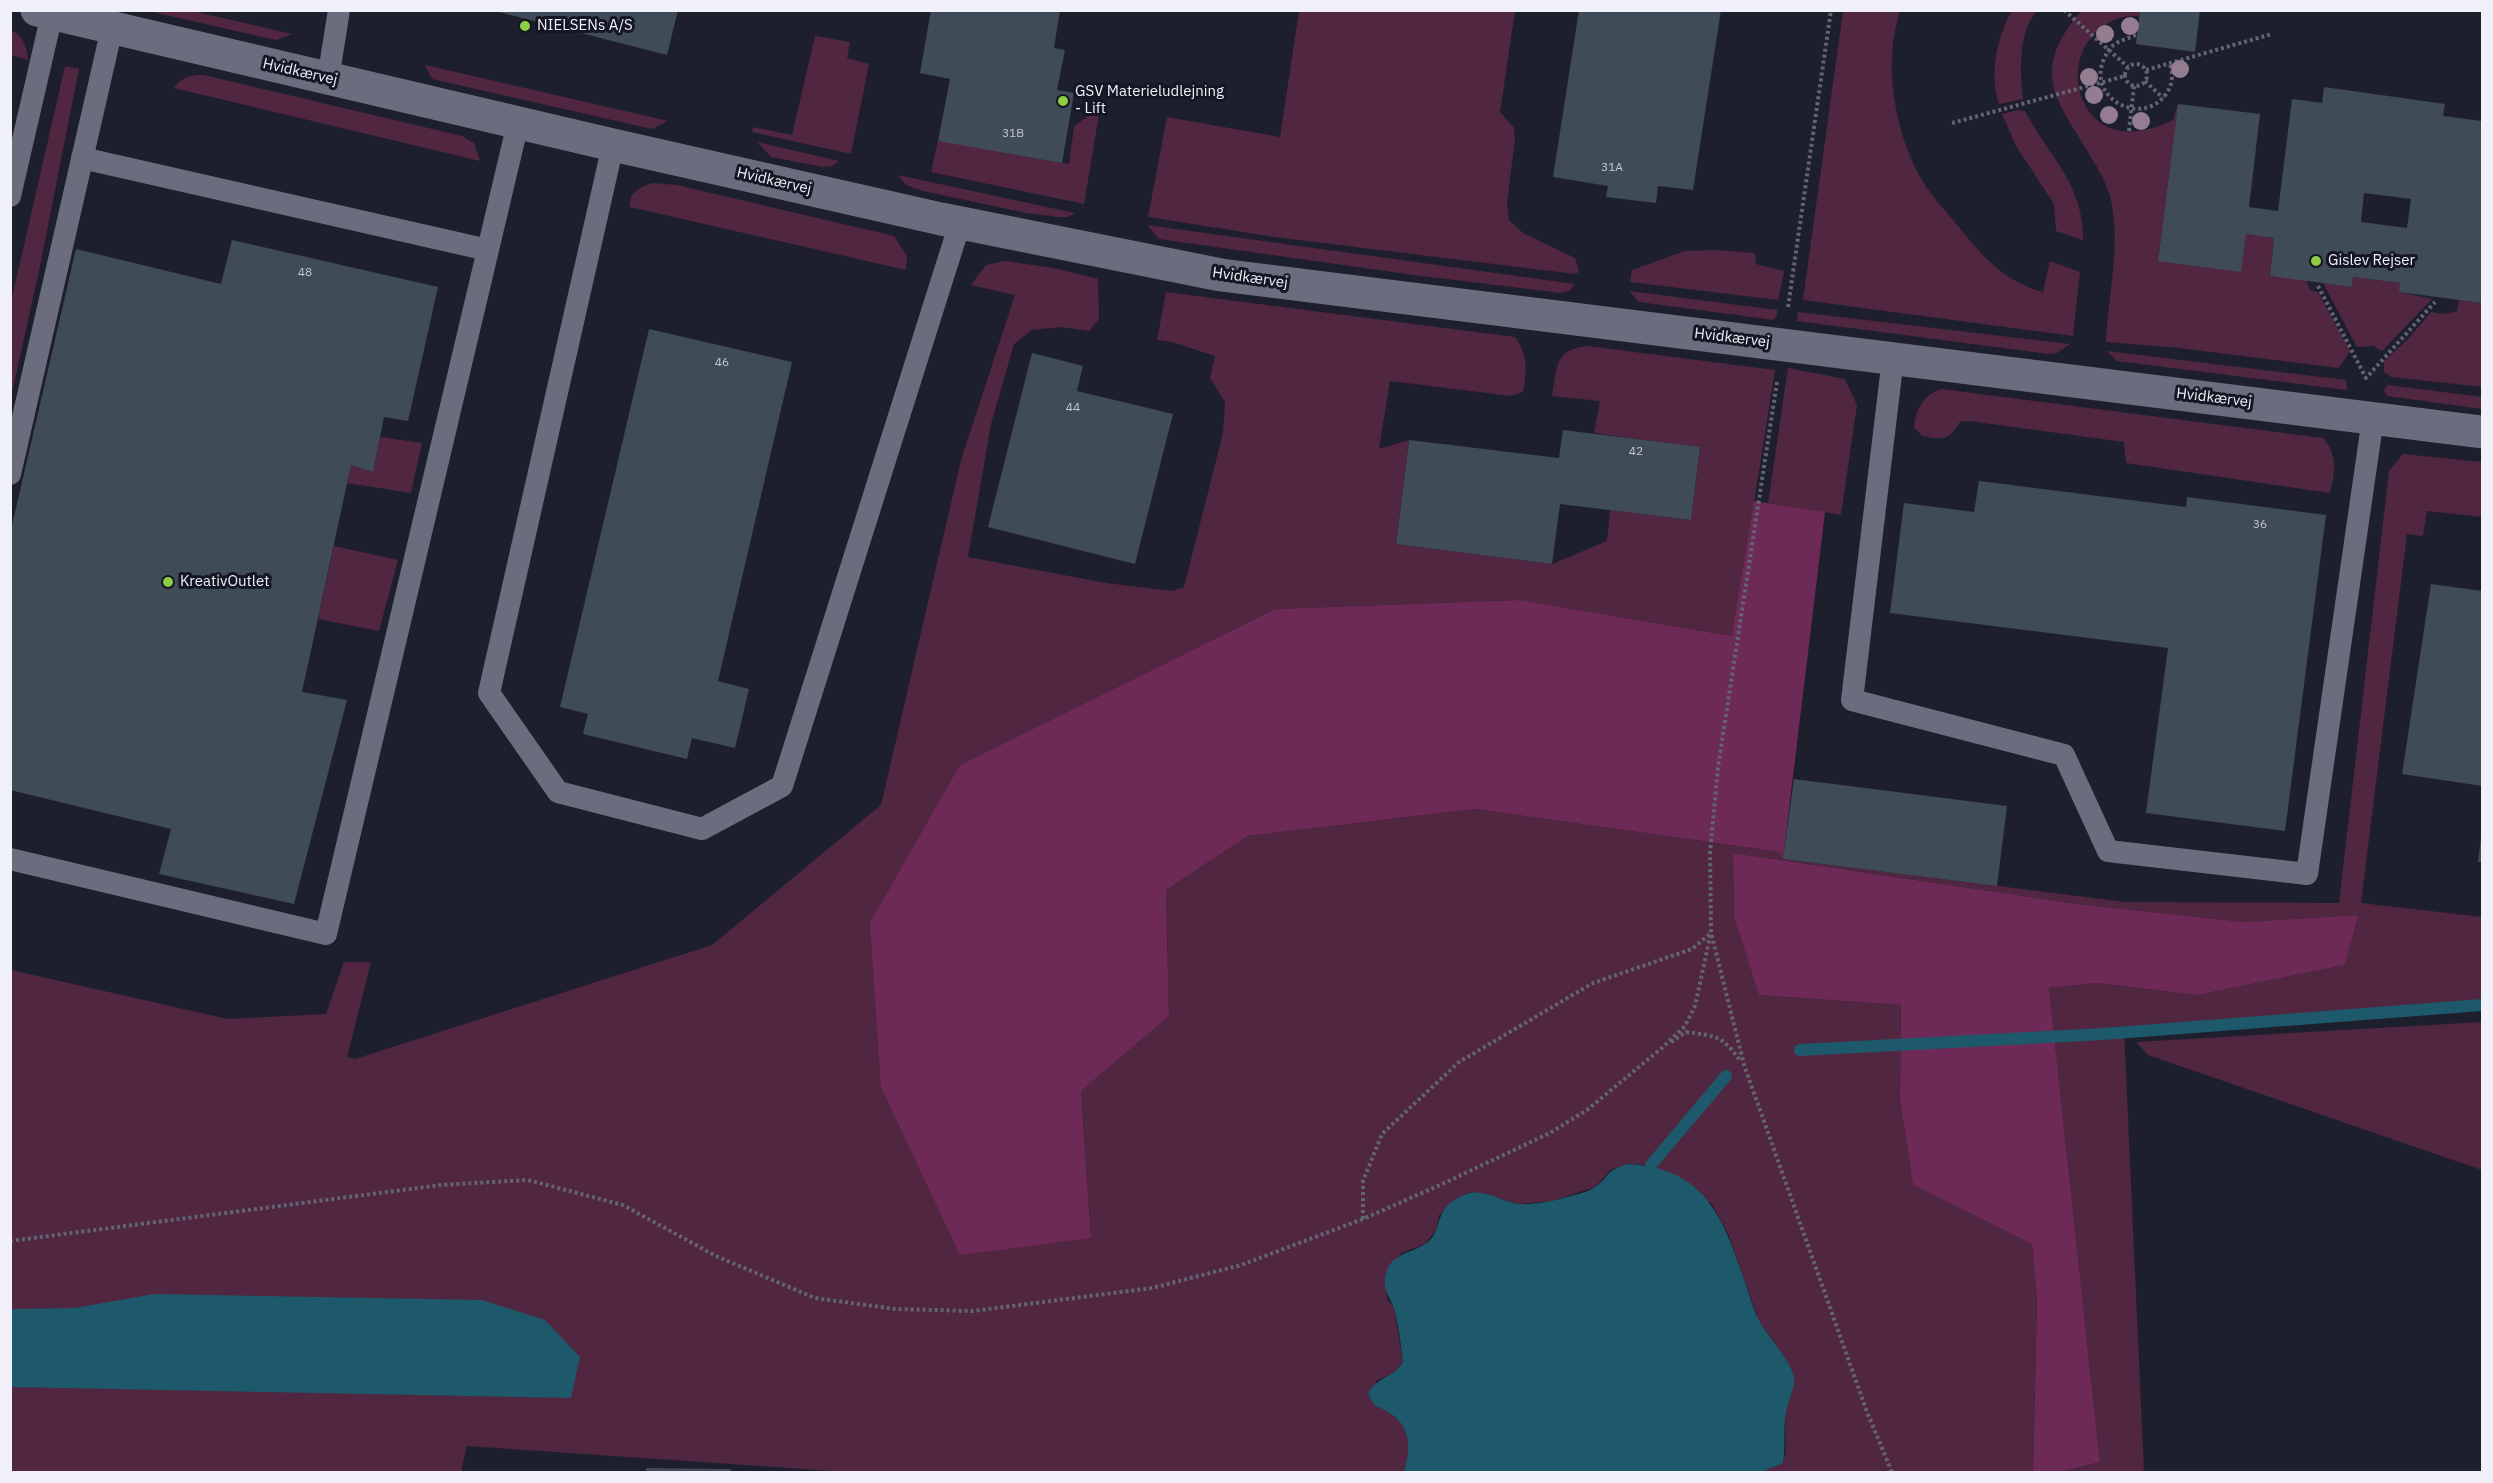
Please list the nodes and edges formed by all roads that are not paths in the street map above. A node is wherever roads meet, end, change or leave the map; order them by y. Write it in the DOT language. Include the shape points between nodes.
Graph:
graph roads {
  1 [pos="339,10"];
  2 [pos="45,12"];
  3 [pos="112,28"];
  4 [pos="328,79"];
  5 [pos="518,123"];
  6 [pos="613,145"];
  7 [pos="82,158"];
  8 [pos="10,196"];
  9 [pos="960,223"];
  10 [pos="488,250"];
  11 [pos="1893,358"];
  12 [pos="2373,418"];
  13 [pos="2482,432"];
  14 [pos="10,474"];
  15 [pos="10,859"];
  1 -- 4 [label="lane"];
  2 -- 3 [label="street, Hvidkærvej"];
  2 -- 8 [label="lane"];
  3 -- 4 [label="street, Hvidkærvej"];
  3 -- 7 [label="lane"];
  4 -- 5 [label="street, Hvidkærvej"];
  5 -- 6 [label="street, Hvidkærvej"];
  5 -- 10 [label="lane"];
  6 -- 9 [label="street, Hvidkærvej"];
  6 -- 9 [label="lane" via="489,693 558,792 702,829 782,786"];
  7 -- 10 [label="lane"];
  7 -- 14 [label="lane"];
  9 -- 11 [label="street, Hvidkærvej" via="1221,275"];
  10 -- 15 [label="lane" via="326,934"];
  11 -- 12 [label="street, Hvidkærvej"];
  11 -- 12 [label="lane" via="1852,700 2064,755 2108,851 2307,874"];
  12 -- 13 [label="street, Hvidkærvej"];
}
